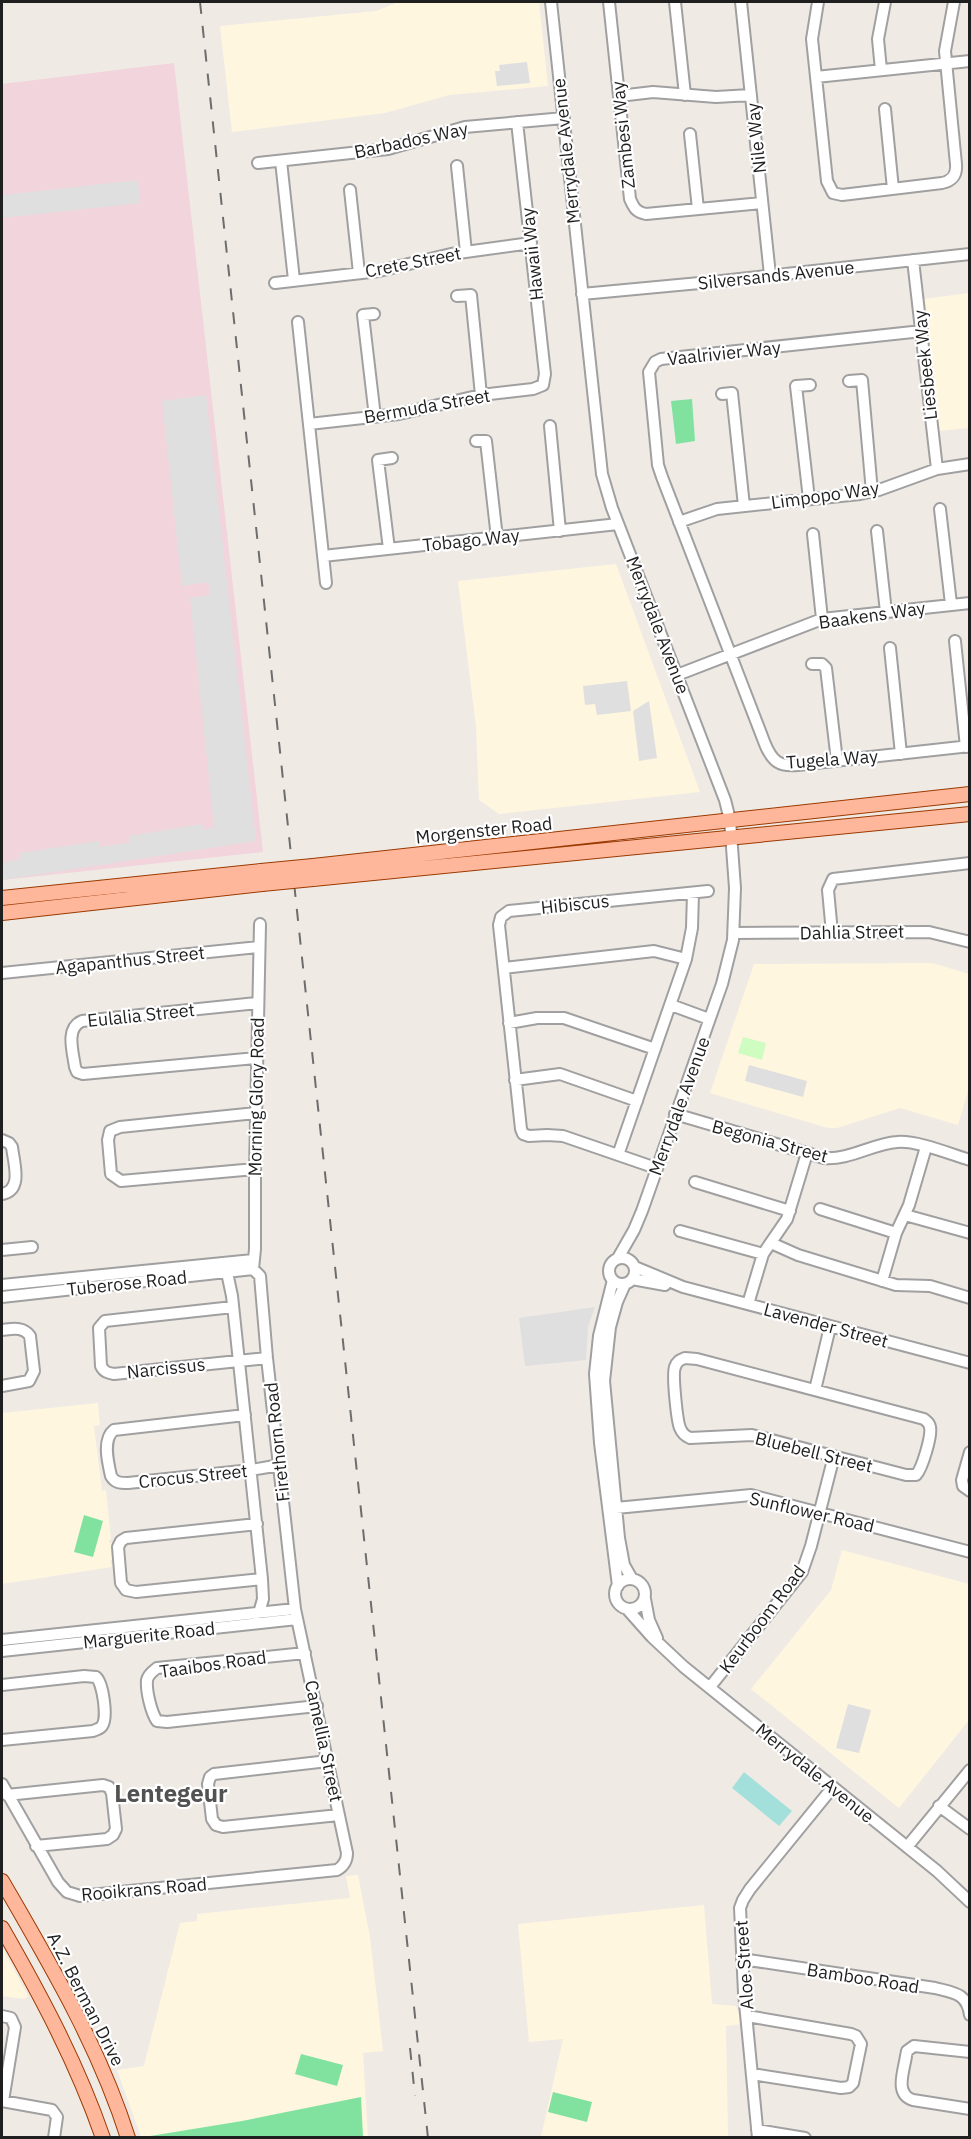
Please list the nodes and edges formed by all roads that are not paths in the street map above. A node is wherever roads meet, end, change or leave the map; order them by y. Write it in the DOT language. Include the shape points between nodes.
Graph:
graph roads {
  1 [pos="551,2"];
  2 [pos="609,2"];
  3 [pos="675,2"];
  4 [pos="741,2"];
  5 [pos="818,2"];
  6 [pos="885,2"];
  7 [pos="954,2"];
  8 [pos="969,61"];
  9 [pos="945,64"];
  10 [pos="881,70"];
  11 [pos="816,77"];
  12 [pos="751,94"];
  13 [pos="685,95"];
  14 [pos="619,96"];
  15 [pos="885,109"];
  16 [pos="564,118"];
  17 [pos="517,122"];
  18 [pos="690,134"];
  19 [pos="281,161"];
  20 [pos="258,163"];
  21 [pos="457,166"];
  22 [pos="893,189"];
  23 [pos="351,190"];
  24 [pos="762,203"];
  25 [pos="698,209"];
  26 [pos="531,243"];
  27 [pos="466,252"];
  28 [pos="969,254"];
  29 [pos="913,260"];
  30 [pos="359,273"];
  31 [pos="770,275"];
  32 [pos="294,280"];
  33 [pos="275,283"];
  34 [pos="582,294"];
  35 [pos="457,296"];
  36 [pos="374,314"];
  37 [pos="298,322"];
  38 [pos="922,332"];
  39 [pos="849,381"];
  40 [pos="543,384"];
  41 [pos="810,385"];
  42 [pos="722,394"];
  43 [pos="481,395"];
  44 [pos="375,417"];
  45 [pos="309,424"];
  46 [pos="550,426"];
  47 [pos="476,441"];
  48 [pos="392,458"];
  49 [pos="969,464"];
  50 [pos="937,469"];
  51 [pos="872,492"];
  52 [pos="809,499"];
  53 [pos="744,506"];
  54 [pos="940,509"];
  55 [pos="679,522"];
  56 [pos="618,524"];
  57 [pos="560,531"];
  58 [pos="877,531"];
  59 [pos="813,534"];
  60 [pos="497,538"];
  61 [pos="389,549"];
  62 [pos="323,556"];
  63 [pos="326,583"];
  64 [pos="969,603"];
  65 [pos="951,604"];
  66 [pos="886,612"];
  67 [pos="822,619"];
  68 [pos="955,641"];
  69 [pos="890,648"];
  70 [pos="731,654"];
  71 [pos="812,664"];
  72 [pos="677,675"];
  73 [pos="968,747"];
  74 [pos="901,754"];
  75 [pos="837,761"];
  76 [pos="969,795"];
  77 [pos="969,814"];
  78 [pos="730,820"];
  79 [pos="732,839"];
  80 [pos="969,863"];
  81 [pos="313,873"];
  82 [pos="262,878"];
  83 [pos="708,891"];
  84 [pos="693,893"];
  85 [pos="2,898"];
  86 [pos="2,913"];
  87 [pos="260,924"];
  88 [pos="734,933"];
  89 [pos="832,933"];
  90 [pos="969,942"];
  91 [pos="259,947"];
  92 [pos="686,958"];
  93 [pos="504,968"];
  94 [pos="2,973"];
  95 [pos="257,1003"];
  96 [pos="671,1005"];
  97 [pos="710,1019"];
  98 [pos="509,1023"];
  99 [pos="655,1049"];
  100 [pos="257,1058"];
  101 [pos="515,1080"];
  102 [pos="637,1101"];
  103 [pos="256,1113"];
  104 [pos="675,1114"];
  105 [pos="2,1140"];
  106 [pos="926,1147"];
  107 [pos="807,1153"];
  108 [pos="618,1155"];
  109 [pos="969,1160"];
  110 [pos="656,1168"];
  111 [pos="255,1169"];
  112 [pos="695,1182"];
  113 [pos="2,1194"];
  114 [pos="820,1209"];
  115 [pos="790,1211"];
  116 [pos="905,1215"];
  117 [pos="634,1230"];
  118 [pos="680,1231"];
  119 [pos="896,1233"];
  120 [pos="969,1233"];
  121 [pos="771,1243"];
  122 [pos="32,1247"];
  123 [pos="2,1250"];
  124 [pos="764,1254"];
  125 [pos="618,1258"];
  126 [pos="253,1264"];
  127 [pos="633,1264"];
  128 [pos="225,1267"];
  129 [pos="613,1280"];
  130 [pos="628,1281"];
  131 [pos="882,1281"];
  132 [pos="2,1285"];
  133 [pos="683,1287"];
  134 [pos="2,1297"];
  135 [pos="969,1298"];
  136 [pos="748,1304"];
  137 [pos="233,1307"];
  138 [pos="830,1327"];
  139 [pos="2,1330"];
  140 [pos="267,1358"];
  141 [pos="239,1360"];
  142 [pos="969,1363"];
  143 [pos="2,1386"];
  144 [pos="815,1389"];
  145 [pos="606,1408"];
  146 [pos="244,1415"];
  147 [pos="597,1415"];
  148 [pos="969,1452"];
  149 [pos="834,1456"];
  150 [pos="280,1465"];
  151 [pos="251,1470"];
  152 [pos="969,1491"];
  153 [pos="616,1508"];
  154 [pos="819,1512"];
  155 [pos="257,1524"];
  156 [pos="969,1552"];
  157 [pos="262,1579"];
  158 [pos="632,1580"];
  159 [pos="618,1586"];
  160 [pos="645,1599"];
  161 [pos="628,1610"];
  162 [pos="296,1614"];
  163 [pos="260,1618"];
  164 [pos="2,1640"];
  165 [pos="660,1643"];
  166 [pos="2,1651"];
  167 [pos="305,1653"];
  168 [pos="2,1685"];
  169 [pos="710,1687"];
  170 [pos="316,1706"];
  171 [pos="2,1740"];
  172 [pos="328,1761"];
  173 [pos="969,1770"];
  174 [pos="2,1784"];
  175 [pos="833,1787"];
  176 [pos="7,1795"];
  177 [pos="939,1806"];
  178 [pos="339,1815"];
  179 [pos="969,1829"];
  180 [pos="36,1846"];
  181 [pos="907,1847"];
  182 [pos="345,1864"];
  183 [pos="2,1881"];
  184 [pos="969,1902"];
  185 [pos="2,1928"];
  186 [pos="742,1959"];
  187 [pos="969,2015"];
  188 [pos="2,2016"];
  189 [pos="747,2016"];
  190 [pos="969,2052"];
  191 [pos="752,2074"];
  192 [pos="2,2101"];
  193 [pos="969,2109"];
  194 [pos="757,2134"];
  195 [pos="54,2138"];
  196 [pos="102,2138"];
  197 [pos="128,2138"];
  198 [pos="805,2138"];
  1 -- 16 [label="street, Merrydale Avenue"];
  2 -- 14 [label="street, Zambesi Way"];
  3 -- 13 [label="street"];
  4 -- 12 [label="street, Nile Way"];
  5 -- 11 [label="street" via="812,33"];
  6 -- 10 [label="street" via="878,39"];
  7 -- 9 [label="street"];
  8 -- 9 [label="street"];
  9 -- 10 [label="street"];
  9 -- 22 [label="street" via="955,175 942,183"];
  10 -- 11 [label="street"];
  11 -- 22 [label="street" via="830,189 842,195"];
  12 -- 13 [label="street"];
  12 -- 24 [label="street, Nile Way"];
  13 -- 14 [label="street" via="653,92"];
  14 -- 25 [label="street, Zambesi Way" via="633,207 646,214"];
  15 -- 22 [label="street"];
  16 -- 17 [label="street, Barbados Way"];
  16 -- 34 [label="street, Merrydale Avenue"];
  17 -- 19 [label="street, Barbados Way" via="456,129 388,149"];
  17 -- 26 [label="street, Hawaii Way"];
  18 -- 25 [label="street"];
  19 -- 20 [label="street, Barbados Way"];
  19 -- 32 [label="street"];
  21 -- 27 [label="street"];
  23 -- 30 [label="street"];
  24 -- 25 [label="street, Zambesi Way"];
  24 -- 31 [label="street, Nile Way"];
  26 -- 27 [label="street, Crete Street"];
  26 -- 40 [label="street, Hawaii Way"];
  27 -- 30 [label="street, Crete Street"];
  28 -- 29 [label="street, Silversands Avenue"];
  29 -- 31 [label="street, Silversands Avenue"];
  29 -- 38 [label="street, Liesbeek Way"];
  30 -- 32 [label="street, Crete Street"];
  31 -- 34 [label="street, Silversands Avenue"];
  32 -- 33 [label="street, Crete Street"];
  34 -- 56 [label="street, Merrydale Avenue" via="602,474"];
  35 -- 43 [label="street" via="471,294"];
  36 -- 44 [label="street" via="363,315"];
  37 -- 45 [label="street"];
  38 -- 50 [label="street, Liesbeek Way"];
  38 -- 55 [label="street, Vaalrivier Way" via="655,362 649,372 658,465"];
  39 -- 51 [label="street" via="862,380"];
  40 -- 43 [label="street, Bermuda Street" via="533,389"];
  41 -- 52 [label="street" via="796,386"];
  42 -- 53 [label="street" via="732,393"];
  43 -- 44 [label="street, Bermuda Street"];
  44 -- 45 [label="street, Bermuda Street"];
  45 -- 62 [label="street"];
  46 -- 57 [label="street"];
  47 -- 60 [label="street" via="486,441"];
  48 -- 61 [label="street" via="378,460"];
  49 -- 50 [label="street, Limpopo Way"];
  50 -- 51 [label="street, Limpopo Way"];
  51 -- 52 [label="street, Limpopo Way"];
  52 -- 53 [label="street, Limpopo Way"];
  53 -- 55 [label="street, Limpopo Way" via="709,511"];
  54 -- 65 [label="street"];
  55 -- 70 [label="street, Vaalrivier Way"];
  56 -- 57 [label="street, Tobago Way"];
  56 -- 72 [label="street, Merrydale Avenue"];
  57 -- 60 [label="street, Tobago Way"];
  58 -- 66 [label="street"];
  59 -- 67 [label="street"];
  60 -- 61 [label="street, Tobago Way"];
  61 -- 62 [label="street, Tobago Way"];
  62 -- 63 [label="street"];
  64 -- 65 [label="street, Baakens Way"];
  65 -- 66 [label="street, Baakens Way"];
  66 -- 67 [label="street, Baakens Way"];
  67 -- 70 [label="street, Baakens Way"];
  68 -- 73 [label="street"];
  69 -- 74 [label="street"];
  70 -- 72 [label="street, Baakens Way"];
  70 -- 75 [label="street, Tugela Way" via="773,760 786,766"];
  71 -- 75 [label="street" via="826,668"];
  72 -- 78 [label="street, Merrydale Avenue"];
  73 -- 74 [label="street, Tugela Way"];
  74 -- 75 [label="street, Tugela Way"];
  76 -- 78 [label="main road, Morgenster Road"];
  77 -- 79 [label="main road, Morgenster Road"];
  78 -- 79 [label="street, Merrydale Avenue"];
  78 -- 81 [label="main road, Morgenster Road"];
  79 -- 81 [label="main road, Morgenster Road"];
  79 -- 88 [label="street, Merrydale Avenue"];
  80 -- 89 [label="street" via="833,879 828,890"];
  81 -- 82 [label="main road, Morgenster Road, bridge"];
  82 -- 85 [label="main road, Morgenster Road"];
  82 -- 86 [label="main road, Morgenster Road"];
  83 -- 84 [label="street, Hibiscus"];
  84 -- 92 [label="street"];
  84 -- 93 [label="street, Hibiscus" via="509,911 501,917 499,925"];
  87 -- 91 [label="street, Morning Glory Road"];
  88 -- 89 [label="street, Dahlia Street"];
  88 -- 97 [label="street, Merrydale Avenue"];
  89 -- 90 [label="street, Dahlia Street" via="929,932"];
  91 -- 94 [label="street, Agapanthus Street"];
  91 -- 95 [label="street, Morning Glory Road"];
  92 -- 93 [label="street" via="654,951"];
  92 -- 96 [label="street"];
  93 -- 98 [label="street, Hibiscus"];
  95 -- 100 [label="street, Morning Glory Road"];
  95 -- 100 [label="street, Eulalia Street" via="82,1021 71,1032 75,1067 83,1074"];
  96 -- 97 [label="street"];
  96 -- 99 [label="street"];
  97 -- 104 [label="street, Merrydale Avenue"];
  98 -- 99 [label="street" via="564,1018"];
  98 -- 101 [label="street, Hibiscus"];
  99 -- 102 [label="street"];
  100 -- 103 [label="street, Morning Glory Road"];
  101 -- 102 [label="street" via="560,1074"];
  101 -- 108 [label="street, Hibiscus" via="524,1134 563,1136"];
  102 -- 108 [label="street"];
  103 -- 111 [label="street, Morning Glory Road"];
  103 -- 111 [label="street" via="120,1127 110,1131 108,1140 111,1174 121,1181"];
  104 -- 107 [label="street, Begonia Street"];
  104 -- 110 [label="street, Merrydale Avenue"];
  105 -- 113 [label="street" via="12,1148 15,1181 9,1193"];
  106 -- 107 [label="street, Begonia Street" via="894,1142 842,1157 824,1158"];
  106 -- 109 [label="street, Begonia Street"];
  106 -- 116 [label="street"];
  107 -- 115 [label="street"];
  108 -- 110 [label="street, Hibiscus"];
  110 -- 117 [label="street, Merrydale Avenue"];
  111 -- 126 [label="street, Morning Glory Road"];
  112 -- 115 [label="street"];
  114 -- 119 [label="street"];
  115 -- 121 [label="street"];
  116 -- 119 [label="street"];
  116 -- 120 [label="street"];
  117 -- 125 [label="street, Merrydale Avenue"];
  117 -- 127 [label="street, Merrydale Avenue"];
  118 -- 124 [label="street"];
  119 -- 131 [label="street"];
  121 -- 124 [label="street"];
  121 -- 131 [label="street"];
  122 -- 123 [label="street"];
  124 -- 136 [label="street"];
  125 -- 127 [label="street"];
  125 -- 129 [label="street" via="609,1269"];
  126 -- 128 [label="street, Tuberose Road"];
  126 -- 140 [label="street, Firethorn Road" via="260,1276"];
  127 -- 130 [label="street"];
  127 -- 133 [label="street, Lavender Street"];
  128 -- 132 [label="street, Tuberose Road"];
  128 -- 134 [label="street, Tuberose Road"];
  128 -- 137 [label="street, Firethorn Road"];
  129 -- 130 [label="street"];
  129 -- 147 [label="street" via="597,1348"];
  130 -- 133 [label="street, Lavender Street"];
  130 -- 145 [label="street" via="612,1317 606,1347"];
  131 -- 135 [label="street" via="930,1286"];
  133 -- 136 [label="street, Lavender Street"];
  136 -- 138 [label="street, Lavender Street"];
  137 -- 141 [label="street, Firethorn Road"];
  137 -- 141 [label="street, Narcissus" via="105,1321 99,1328 101,1365 114,1374"];
  138 -- 142 [label="street, Lavender Street"];
  138 -- 144 [label="street"];
  139 -- 143 [label="street" via="27,1332 34,1371 29,1381"];
  140 -- 141 [label="street, Narcissus"];
  140 -- 150 [label="street, Firethorn Road"];
  141 -- 146 [label="street, Firethorn Road"];
  144 -- 149 [label="street, Bluebell Street" via="919,1417 930,1426 921,1469 916,1475"];
  144 -- 149 [label="street, Bluebell Street" via="691,1358 678,1361 674,1371 679,1427 686,1436 693,1439 752,1435"];
  145 -- 147 [label="street"];
  145 -- 153 [label="street"];
  146 -- 151 [label="street, Firethorn Road"];
  146 -- 151 [label="street, Crocus Street" via="114,1430 107,1439 109,1469 114,1481 128,1483"];
  147 -- 159 [label="street"];
  148 -- 152 [label="street" via="962,1480"];
  149 -- 154 [label="street, Keurboom Road"];
  150 -- 151 [label="street, Crocus Street"];
  150 -- 162 [label="street, Firethorn Road"];
  151 -- 155 [label="street, Firethorn Road"];
  153 -- 154 [label="street, Sunflower Road" via="746,1495"];
  153 -- 158 [label="street" via="624,1565"];
  154 -- 156 [label="street, Sunflower Road"];
  154 -- 169 [label="street, Keurboom Road" via="802,1572"];
  155 -- 157 [label="street, Firethorn Road"];
  155 -- 157 [label="street" via="126,1538 118,1546 121,1583 126,1590 136,1592"];
  157 -- 163 [label="street, Firethorn Road"];
  158 -- 159 [label="street"];
  158 -- 160 [label="street" via="643,1586"];
  159 -- 161 [label="street" via="617,1602"];
  160 -- 161 [label="street" via="640,1606"];
  160 -- 165 [label="street, Merrydale Avenue"];
  161 -- 165 [label="street, Merrydale Avenue"];
  162 -- 163 [label="street, Marguerite Road"];
  162 -- 167 [label="street, Camellia Street"];
  163 -- 164 [label="street, Marguerite Road"];
  163 -- 166 [label="street, Marguerite Road"];
  165 -- 169 [label="street, Merrydale Avenue"];
  167 -- 170 [label="street, Camellia Street"];
  167 -- 170 [label="street, Taaibos Road" via="157,1668 147,1680 152,1712 157,1721 167,1722"];
  168 -- 171 [label="street" via="96,1677 101,1685 105,1717 100,1728 93,1731"];
  169 -- 175 [label="street, Merrydale Avenue"];
  170 -- 172 [label="street, Camellia Street"];
  172 -- 178 [label="street, Camellia Street"];
  172 -- 178 [label="street" via="214,1774 208,1784 212,1819 224,1827"];
  173 -- 177 [label="street"];
  174 -- 176 [label="street, Rooikrans Road"];
  175 -- 181 [label="street, Merrydale Avenue"];
  175 -- 186 [label="street, Aloe Street" via="743,1900"];
  176 -- 180 [label="street, Rooikrans Road"];
  176 -- 180 [label="street" via="109,1787 116,1829 113,1835 107,1839"];
  177 -- 179 [label="street"];
  177 -- 181 [label="street"];
  178 -- 182 [label="street, Camellia Street" via="347,1853"];
  180 -- 182 [label="street, Rooikrans Road" via="62,1888 80,1896 337,1870"];
  181 -- 184 [label="street, Merrydale Avenue"];
  183 -- 197 [label="main road, A.Z. Berman Drive" via="76,2013 101,2065"];
  185 -- 196 [label="main road" via="57,2027"];
  186 -- 187 [label="street, Bamboo Road" via="935,1988 965,2000"];
  186 -- 189 [label="street, Aloe Street"];
  188 -- 192 [label="street" via="10,2018 15,2027"];
  189 -- 191 [label="street, Aloe Street"];
  189 -- 191 [label="street" via="851,2034 861,2044 849,2087"];
  190 -- 193 [label="street" via="914,2046 907,2051 901,2089 909,2099"];
  191 -- 194 [label="street, Aloe Street"];
  192 -- 195 [label="street" via="52,2110 57,2117"];
  194 -- 198 [label="street"];
}
